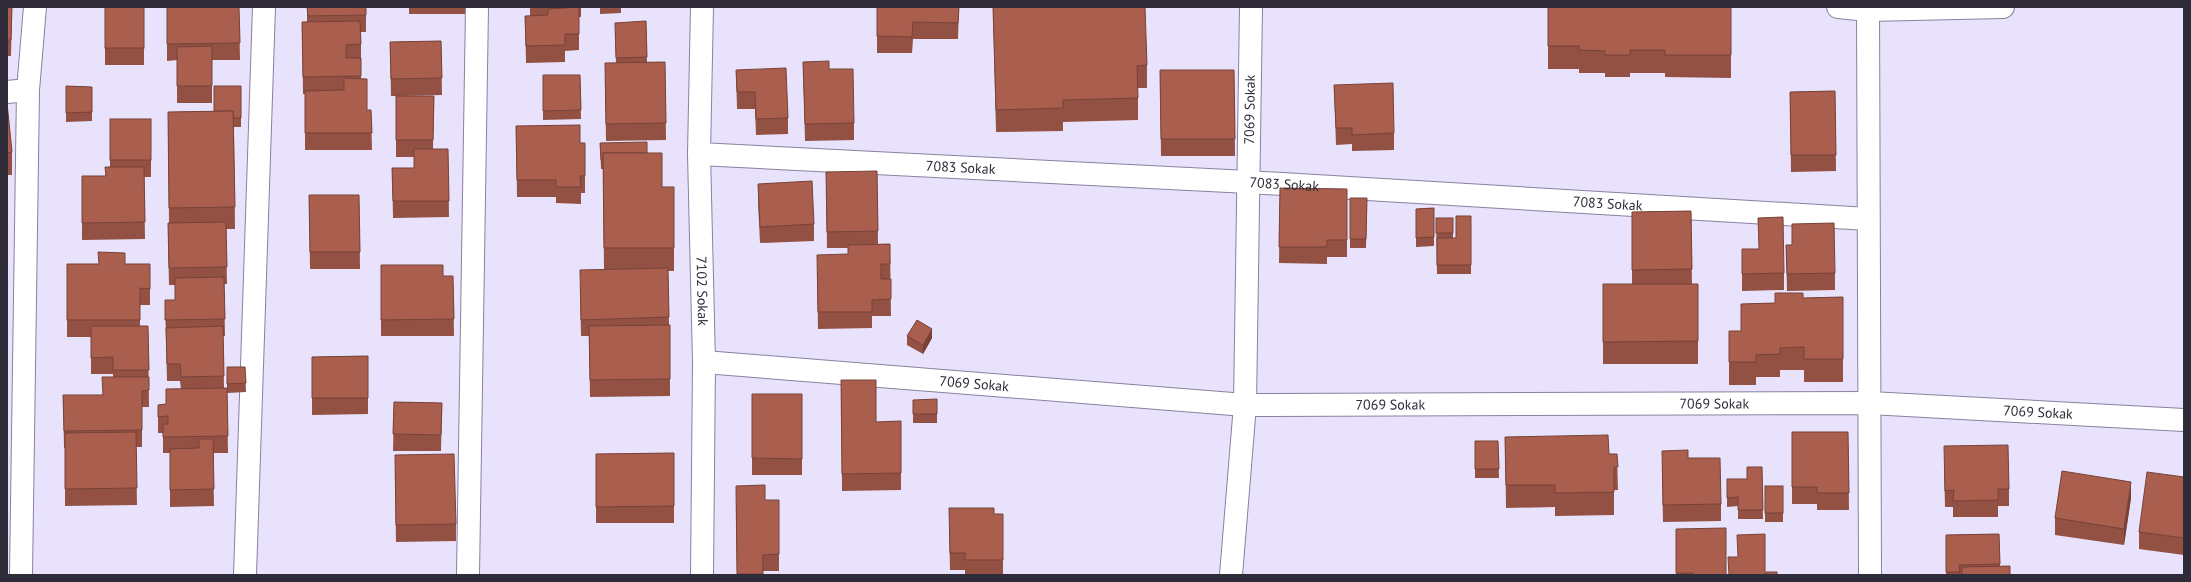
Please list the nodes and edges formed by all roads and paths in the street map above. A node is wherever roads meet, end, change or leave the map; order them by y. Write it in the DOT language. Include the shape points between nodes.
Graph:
graph roads {
  1 [pos="35,7"];
  2 [pos="264,7"];
  3 [pos="477,7"];
  4 [pos="702,7"];
  5 [pos="1251,7"];
  6 [pos="1838,7"];
  7 [pos="2003,7"];
  8 [pos="1868,8"];
  9 [pos="17,91"];
  10 [pos="699,154"];
  11 [pos="1248,182"];
  12 [pos="1868,220"];
  13 [pos="704,362"];
  14 [pos="1870,404"];
  15 [pos="1245,405"];
  16 [pos="2184,420"];
  17 [pos="21,575"];
  18 [pos="245,575"];
  19 [pos="468,575"];
  20 [pos="702,575"];
  21 [pos="1231,575"];
  22 [pos="1870,575"];
  1 -- 9 [label="street"];
  2 -- 18 [label="street"];
  3 -- 19 [label="street"];
  4 -- 10 [label="street, 7102 Sokak"];
  5 -- 11 [label="street, 7069 Sokak"];
  6 -- 8 [label="street"];
  7 -- 8 [label="street"];
  8 -- 12 [label="street"];
  9 -- 17 [label="street"];
  10 -- 11 [label="street, 7083 Sokak"];
  10 -- 13 [label="street, 7102 Sokak"];
  11 -- 12 [label="street, 7083 Sokak"];
  11 -- 15 [label="street, 7069 Sokak"];
  12 -- 14 [label="street"];
  13 -- 15 [label="street, 7069 Sokak"];
  13 -- 20 [label="street, 7102 Sokak"];
  14 -- 15 [label="street, 7069 Sokak"];
  14 -- 16 [label="street, 7069 Sokak"];
  14 -- 22 [label="street"];
  15 -- 21 [label="street, 7069 Sokak"];
}
